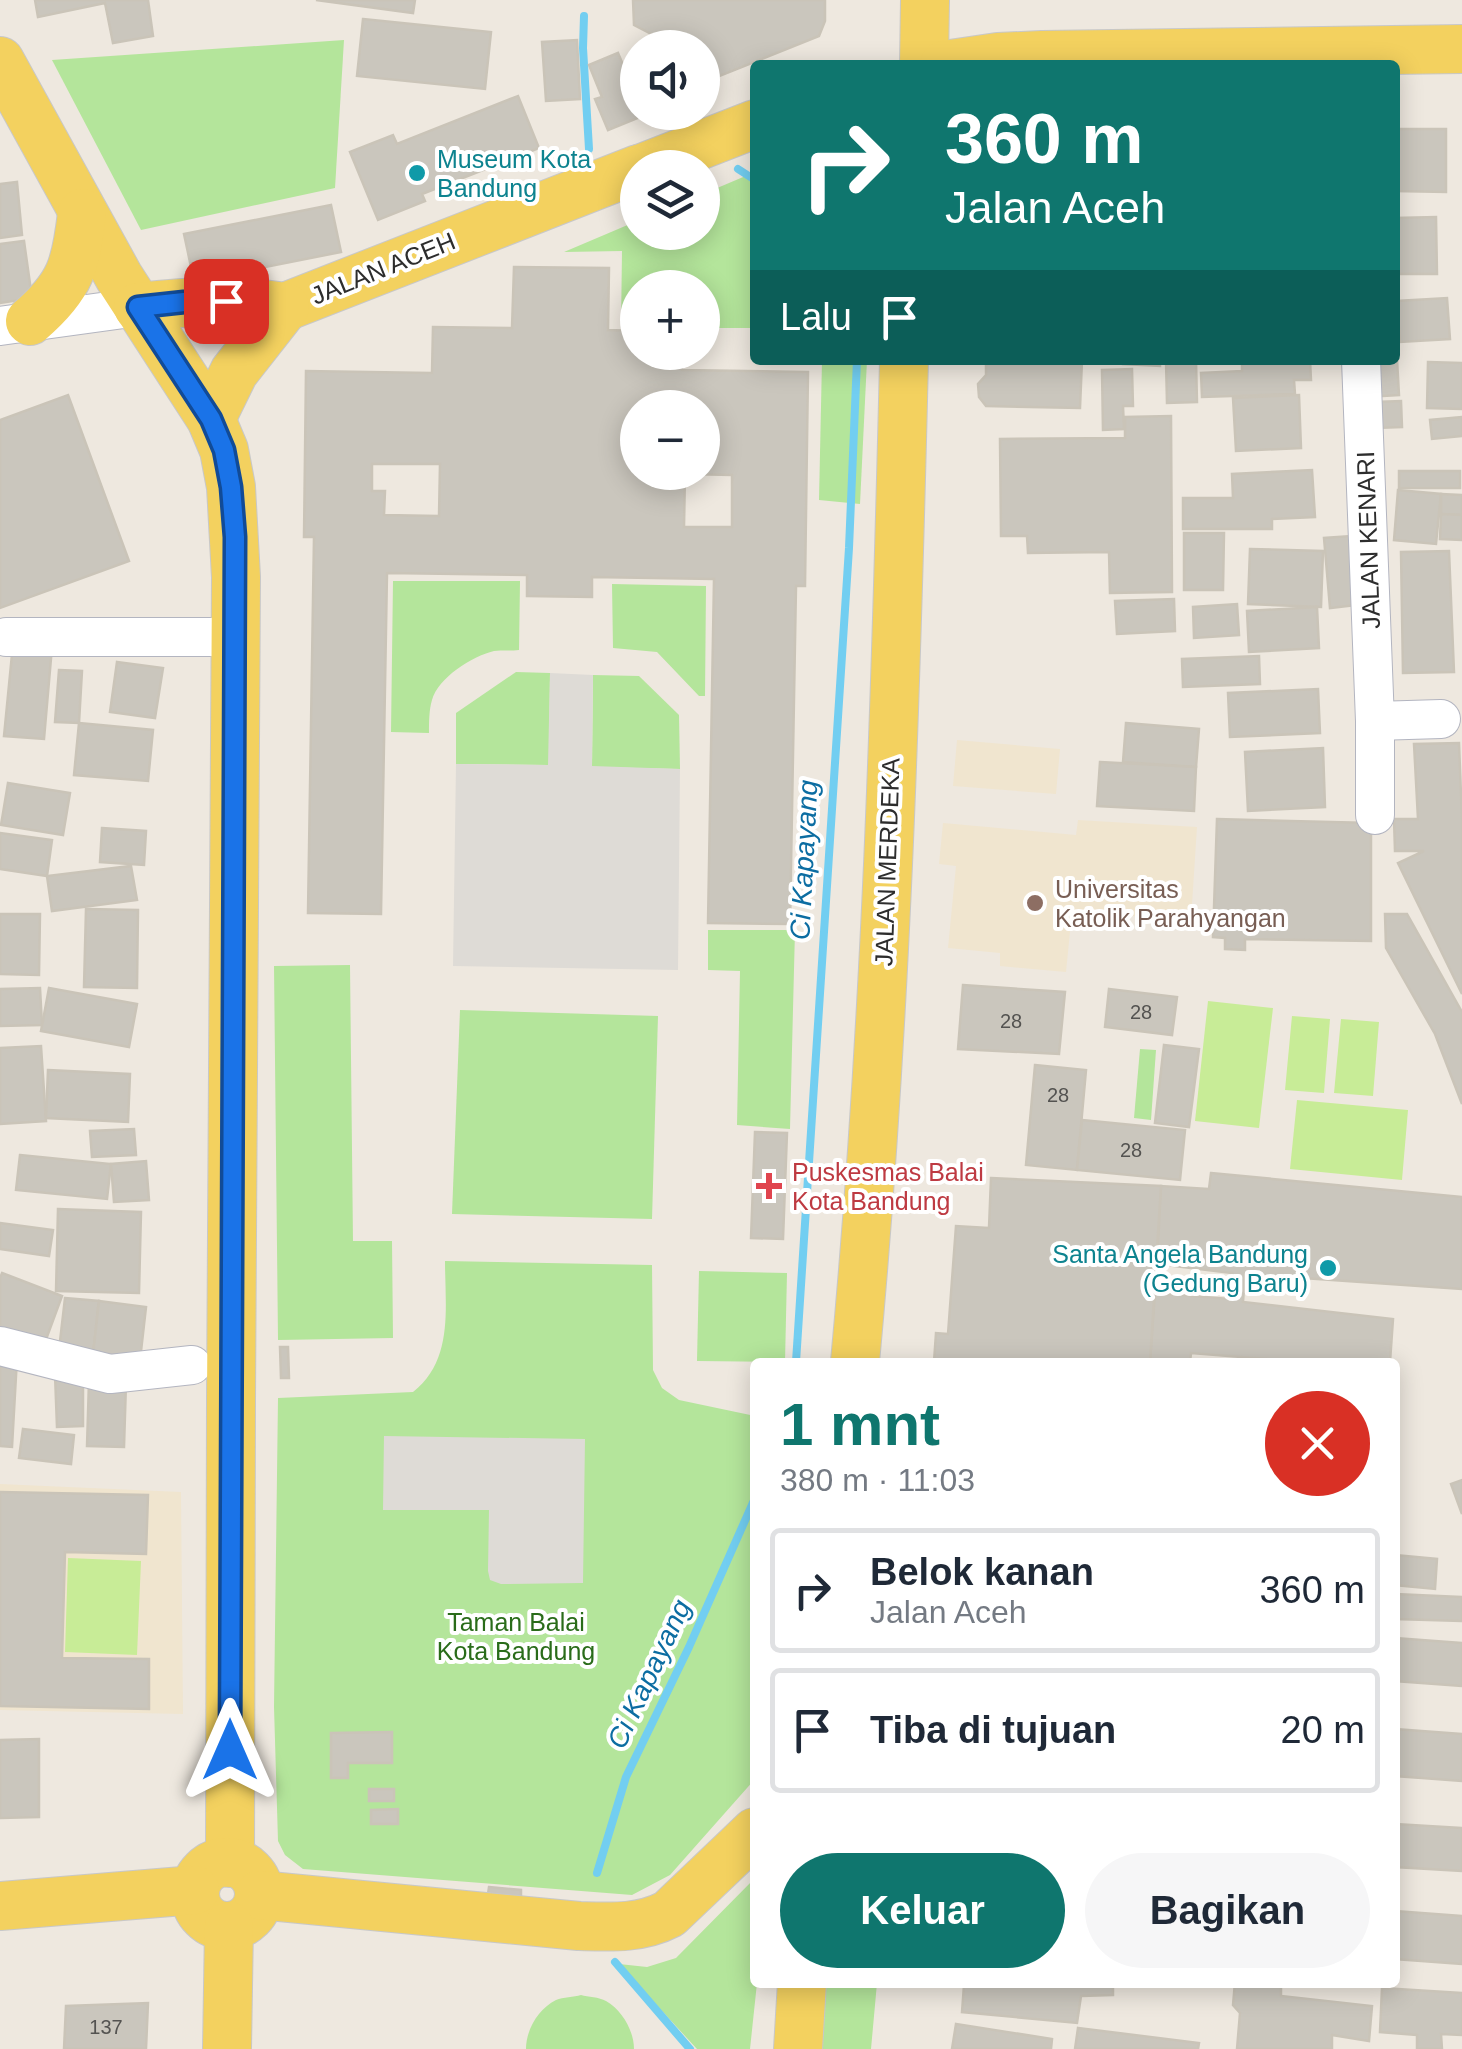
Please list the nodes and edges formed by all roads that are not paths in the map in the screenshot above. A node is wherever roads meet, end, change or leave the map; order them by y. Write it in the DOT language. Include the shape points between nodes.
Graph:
graph roads {
  1 [pos="896,0"];
  2 [pos="925,0"];
  3 [pos="1462,49"];
  4 [pos="1354,58"];
  5 [pos="896,60"];
  6 [pos="924,60"];
  7 [pos="982,60"];
  8 [pos="0,61"];
  9 [pos="750,126"];
  10 [pos="687,150"];
  11 [pos="620,176"];
  12 [pos="82,213"];
  13 [pos="138,307"];
  14 [pos="285,307"];
  15 [pos="15,323"];
  16 [pos="904,365"];
  17 [pos="1361,365"];
  18 [pos="211,419"];
  19 [pos="6,637"];
  20 [pos="235,637"];
  21 [pos="1441,719"];
  22 [pos="1375,721"];
  23 [pos="1375,814"];
  24 [pos="0,1346"];
  25 [pos="855,1358"];
  26 [pos="192,1365"];
  27 [pos="750,1837"];
  28 [pos="228,1893"];
  29 [pos="0,1906"];
  30 [pos="226,2049"];
  1 -- 5 [label="main road"];
  2 -- 6 [label="main road"];
  3 -- 4 [label="main road"];
  4 -- 7 [label="main road"];
  8 -- 12 [label="main road"];
  9 -- 10 [label="main road, JALAN ACEH"];
  11 -- 14 [label="main road, JALAN ACEH"];
  12 -- 13 [label="main road"];
  12 -- 15 [label="main road" via="71,274 46,307"];
  13 -- 14 [label="main road, JALAN ACEH" via="234,301"];
  13 -- 15 [label="street, JALAN ACEH"];
  13 -- 18 [label="main road"];
  14 -- 18 [label="main road" via="234,372"];
  16 -- 25 [label="main road, JALAN MERDEKA" via="882,988"];
  17 -- 22 [label="street, JALAN KENARI"];
  18 -- 20 [label="main road" via="231,487"];
  19 -- 20 [label="street"];
  20 -- 28 [label="main road"];
  21 -- 22 [label="street"];
  22 -- 23 [label="street, JALAN KENARI"];
  24 -- 26 [label="street" via="110,1374"];
  27 -- 28 [label="main road" via="669,1914 622,1928"];
  28 -- 29 [label="main road"];
  28 -- 30 [label="main road"];
}
